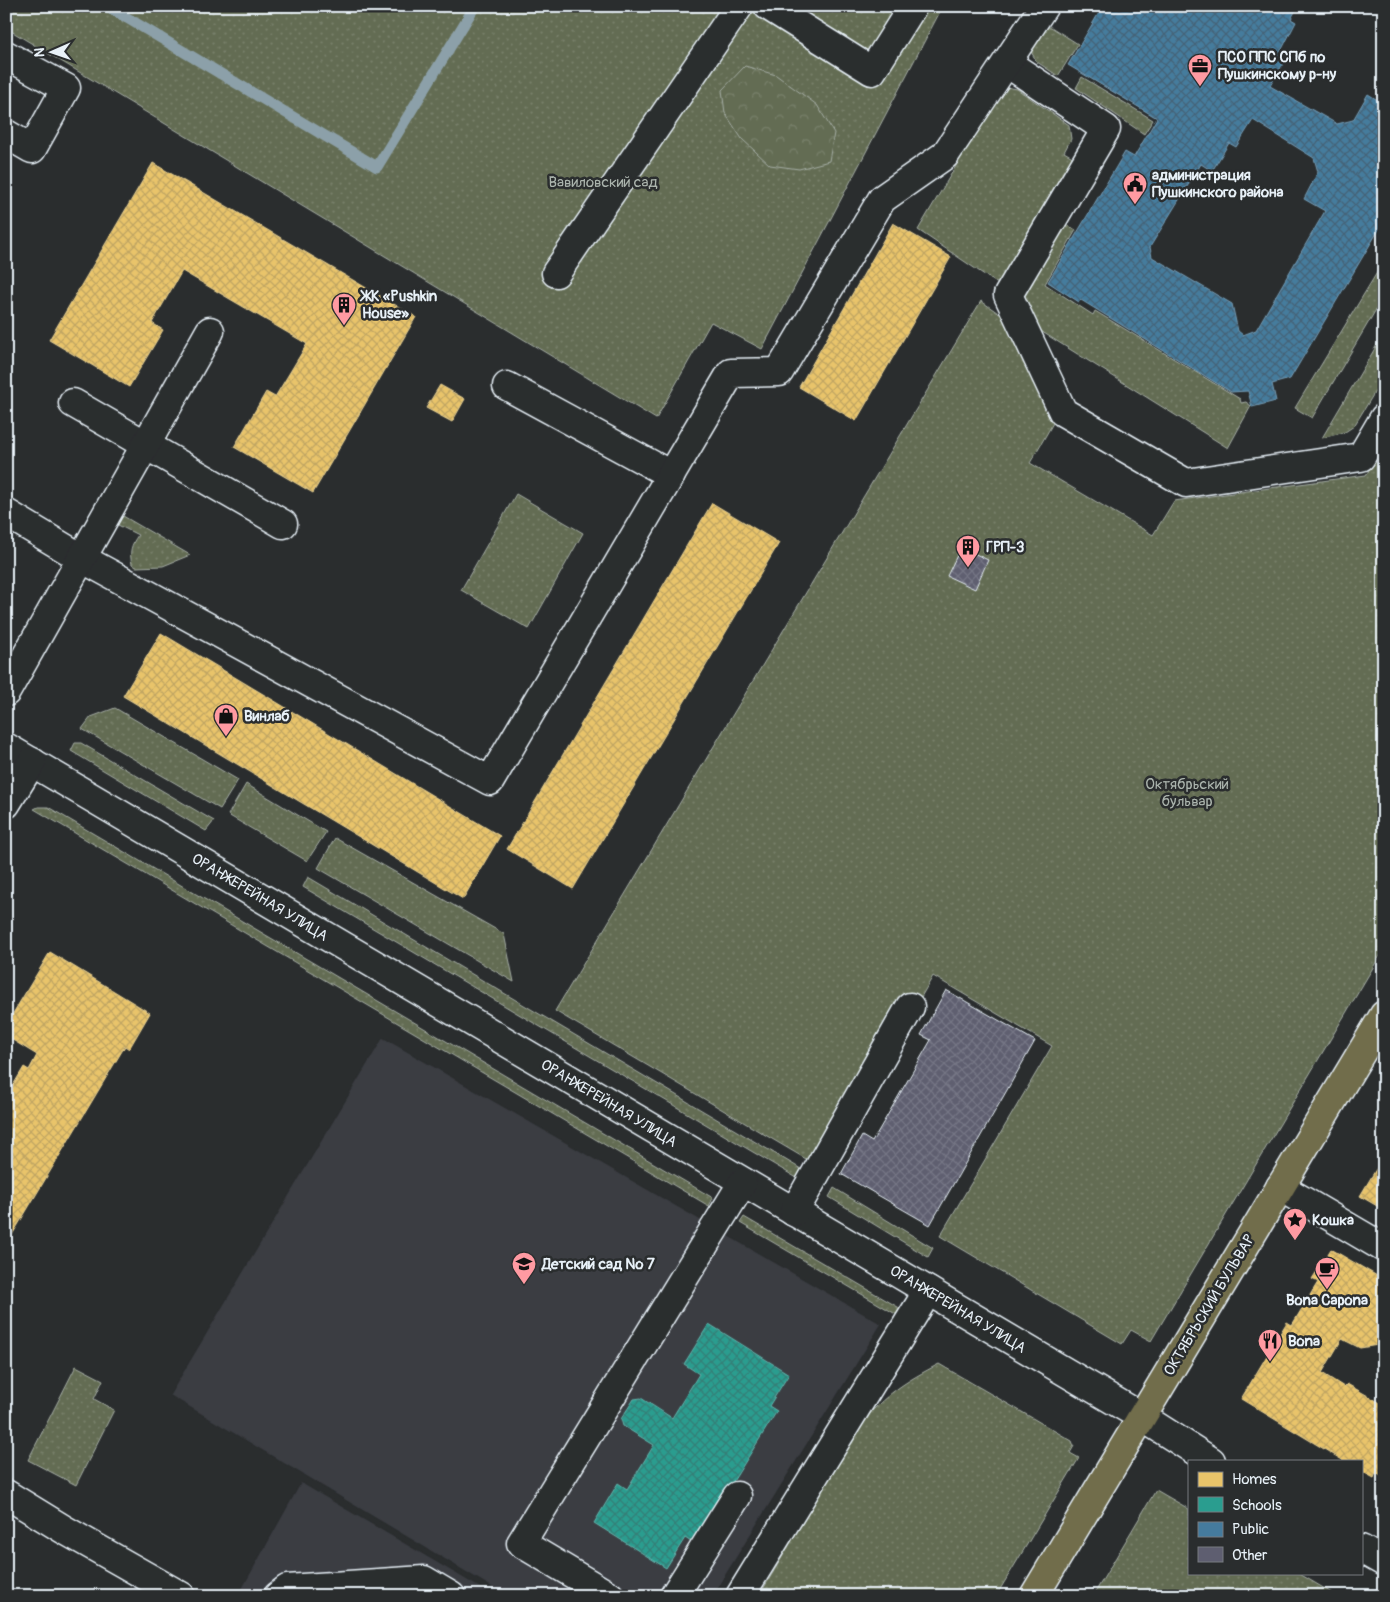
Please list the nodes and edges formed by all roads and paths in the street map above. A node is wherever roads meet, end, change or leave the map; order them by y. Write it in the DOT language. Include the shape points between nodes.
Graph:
graph roads {
  1 [pos="738,6"];
  2 [pos="768,6"];
  3 [pos="913,6"];
  4 [pos="1044,6"];
  5 [pos="6,55"];
  6 [pos="1007,64"];
  7 [pos="6,134"];
  8 [pos="556,273"];
  9 [pos="210,331"];
  10 [pos="507,386"];
  11 [pos="73,403"];
  12 [pos="1384,418"];
  13 [pos="147,444"];
  14 [pos="671,475"];
  15 [pos="6,513"];
  16 [pos="283,524"];
  17 [pos="83,559"];
  18 [pos="6,692"];
  19 [pos="6,747"];
  20 [pos="32,762"];
  21 [pos="6,804"];
  22 [pos="910,1007"];
  23 [pos="1384,1015"];
  24 [pos="743,1182"];
  25 [pos="1280,1187"];
  26 [pos="794,1212"];
  27 [pos="1384,1248"];
  28 [pos="928,1291"];
  29 [pos="1142,1418"];
  30 [pos="1209,1460"];
  31 [pos="6,1494"];
  32 [pos="737,1496"];
  33 [pos="1362,1550"];
  34 [pos="1384,1562"];
  35 [pos="419,1588"];
  36 [pos="181,1596"];
  37 [pos="278,1596"];
  38 [pos="451,1596"];
  39 [pos="610,1596"];
  40 [pos="674,1596"];
  41 [pos="740,1596"];
  42 [pos="1034,1596"];
  1 -- 8 [label="street"];
  2 -- 3 [label="street" via="872,71"];
  4 -- 6 [label="street"];
  5 -- 7 [label="street" via="66,88 32,149"];
  6 -- 12 [label="street" via="1106,129 1008,295 1063,412 1186,483 1361,457"];
  6 -- 14 [label="street" via="945,155 882,199 779,372 731,373"];
  9 -- 13 [label="street"];
  10 -- 14 [label="street"];
  11 -- 13 [label="street"];
  13 -- 16 [label="street"];
  13 -- 17 [label="street"];
  14 -- 17 [label="street" via="490,781"];
  15 -- 17 [label="street"];
  17 -- 18 [label="street"];
  19 -- 20 [label="street, ОРАНЖЕРЕЙНАЯ УЛИЦА"];
  20 -- 21 [label="street"];
  20 -- 24 [label="street, ОРАНЖЕРЕЙНАЯ УЛИЦА"];
  22 -- 26 [label="street"];
  23 -- 25 [label="main road, ОКТЯБРЬСКИЙ БУЛЬВАР"];
  24 -- 26 [label="street, ОРАНЖЕРЕЙНАЯ УЛИЦА"];
  24 -- 39 [label="street" via="522,1543"];
  25 -- 27 [label="street"];
  25 -- 29 [label="main road, ОКТЯБРЬСКИЙ БУЛЬВАР"];
  26 -- 28 [label="street, ОРАНЖЕРЕЙНАЯ УЛИЦА"];
  28 -- 29 [label="street, ОРАНЖЕРЕЙНАЯ УЛИЦА"];
  28 -- 41 [label="street"];
  29 -- 30 [label="street, ОРАНЖЕРЕЙНАЯ УЛИЦА"];
  29 -- 42 [label="main road, ОКТЯБРЬСКИЙ БУЛЬВАР"];
  31 -- 36 [label="street"];
  32 -- 40 [label="street"];
  33 -- 34 [label="street"];
  35 -- 37 [label="street" via="287,1589"];
  35 -- 38 [label="street"];
}
